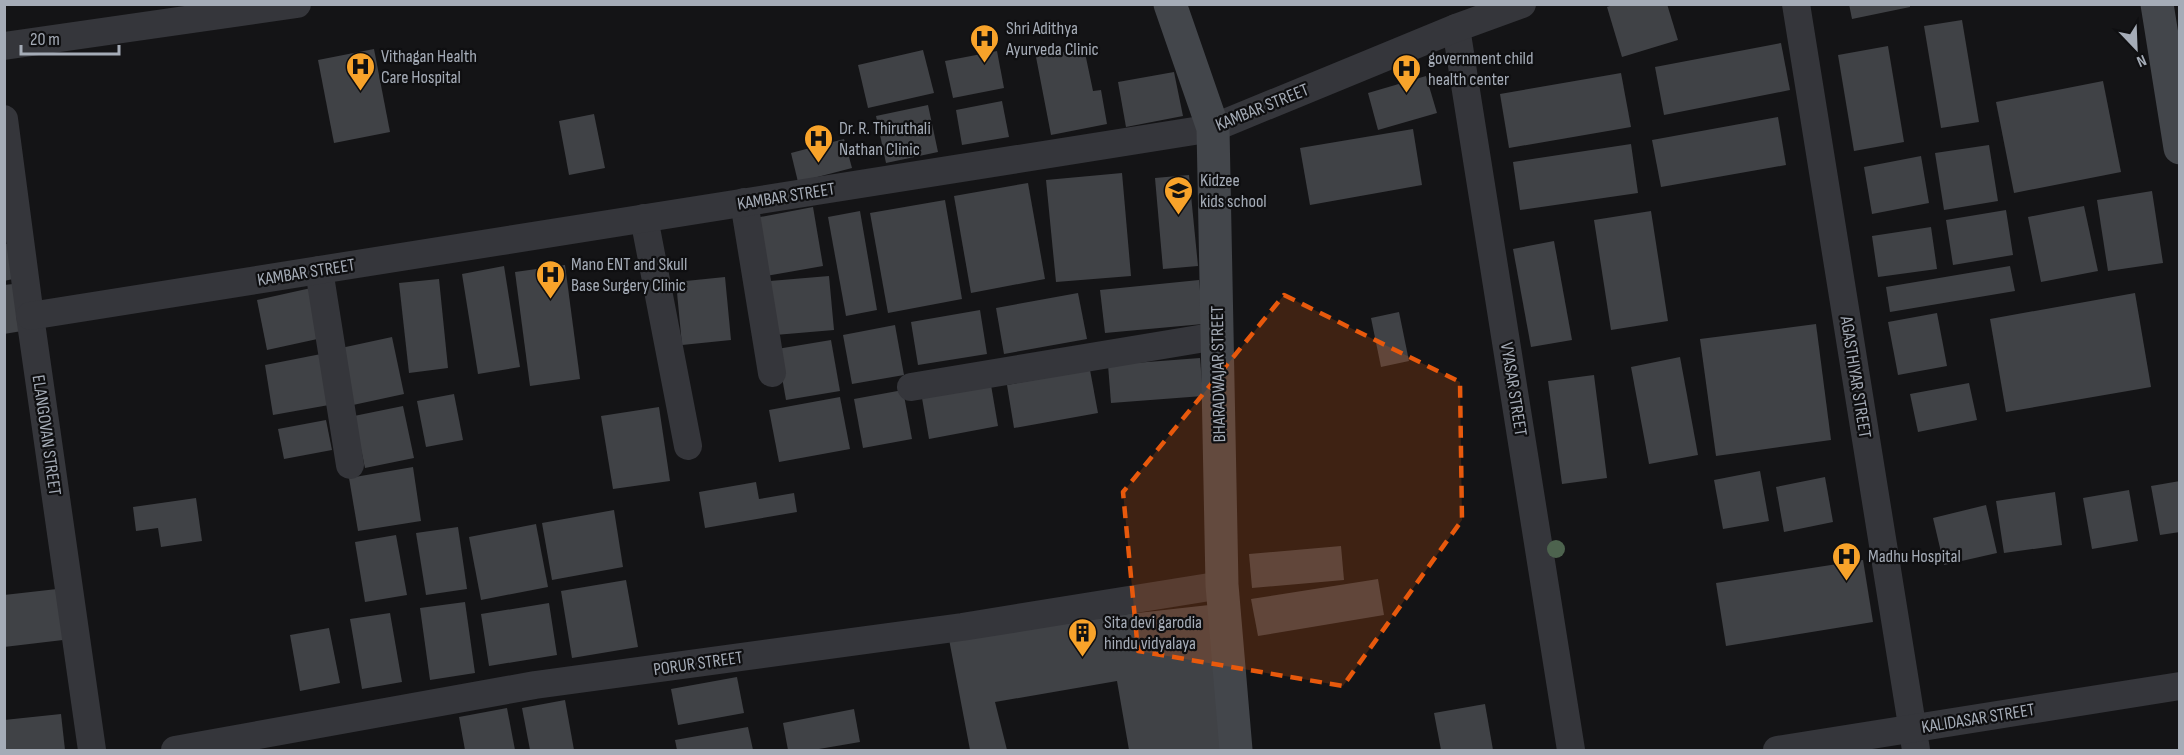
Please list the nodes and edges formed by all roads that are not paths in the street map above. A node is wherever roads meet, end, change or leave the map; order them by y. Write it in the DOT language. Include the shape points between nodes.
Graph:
graph roads {
  1 [pos="297,4"];
  2 [pos="1170,4"];
  3 [pos="1522,4"];
  4 [pos="1797,4"];
  5 [pos="2157,4"];
  6 [pos="1456,28"];
  7 [pos="4,46"];
  8 [pos="4,119"];
  9 [pos="1213,128"];
  10 [pos="2180,148"];
  11 [pos="744,202"];
  12 [pos="644,218"];
  13 [pos="319,270"];
  14 [pos="30,316"];
  15 [pos="1217,336"];
  16 [pos="772,373"];
  17 [pos="911,387"];
  18 [pos="688,446"];
  19 [pos="350,465"];
  20 [pos="1222,585"];
  21 [pos="2180,686"];
  22 [pos="1914,740"];
  23 [pos="92,750"];
  24 [pos="176,750"];
  25 [pos="1236,750"];
  26 [pos="1571,750"];
  27 [pos="1777,750"];
  1 -- 7 [label="street"];
  2 -- 9 [label="street, BHARADWAJAR STREET"];
  3 -- 6 [label="street, KAMBAR STREET"];
  4 -- 22 [label="street, AGASTHIYAR STREET"];
  5 -- 10 [label="street"];
  6 -- 9 [label="street, KAMBAR STREET"];
  6 -- 26 [label="street, VYASAR STREET"];
  8 -- 14 [label="street, ELANGOVAN STREET"];
  9 -- 11 [label="street, KAMBAR STREET"];
  9 -- 15 [label="street, BHARADWAJAR STREET"];
  11 -- 12 [label="street, KAMBAR STREET"];
  11 -- 16 [label="street"];
  12 -- 13 [label="street, KAMBAR STREET"];
  12 -- 18 [label="street"];
  13 -- 14 [label="street, KAMBAR STREET"];
  13 -- 19 [label="street"];
  14 -- 23 [label="street, ELANGOVAN STREET"];
  15 -- 17 [label="street"];
  15 -- 20 [label="street, BHARADWAJAR STREET"];
  20 -- 24 [label="street, PORUR STREET" via="962,627 535,685"];
  20 -- 25 [label="street, BHARADWAJAR STREET"];
  21 -- 22 [label="street, KALIDASAR STREET"];
  22 -- 27 [label="street, KALIDASAR STREET"];
}
